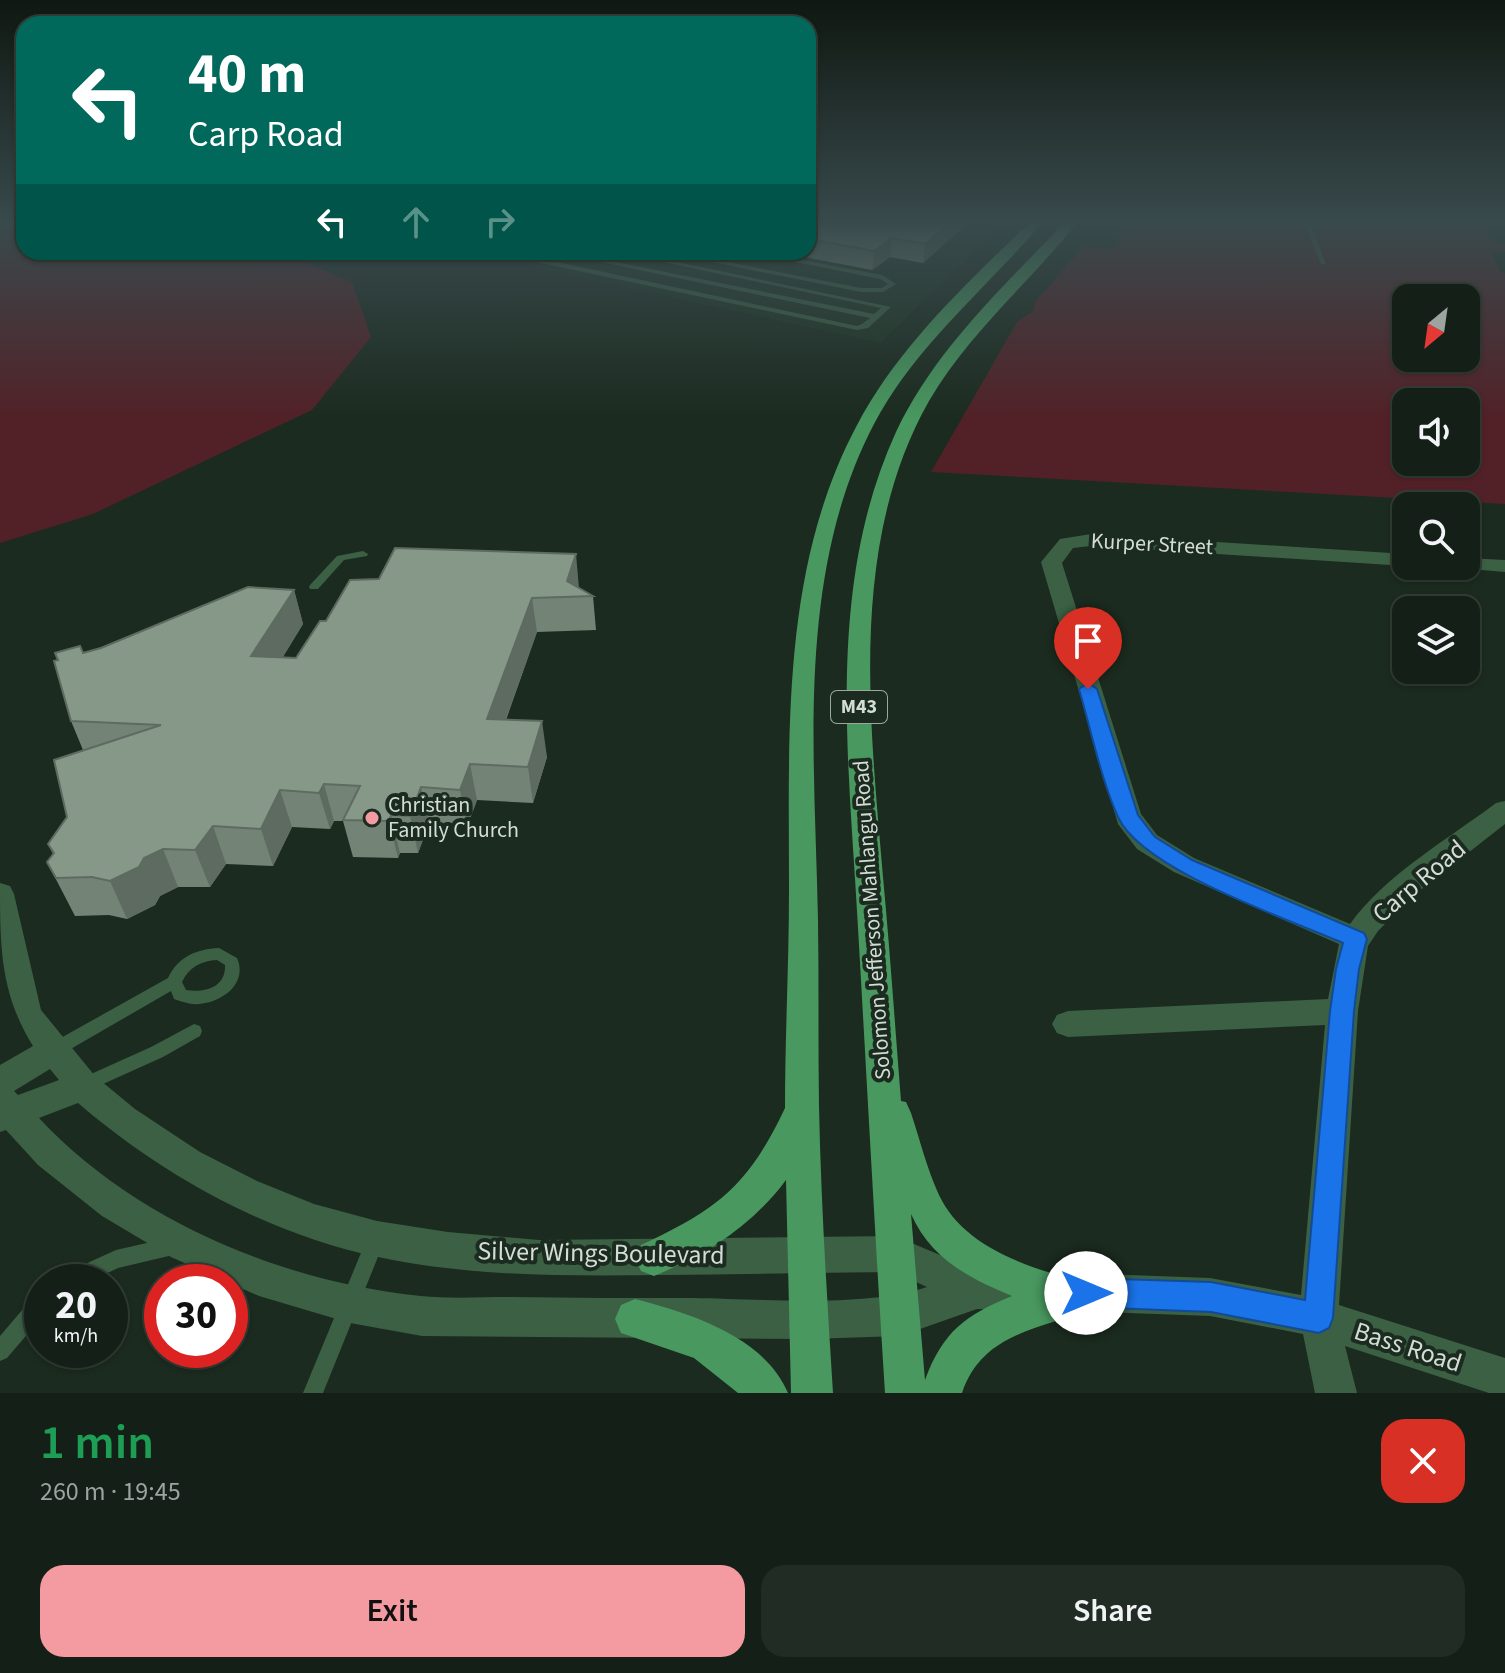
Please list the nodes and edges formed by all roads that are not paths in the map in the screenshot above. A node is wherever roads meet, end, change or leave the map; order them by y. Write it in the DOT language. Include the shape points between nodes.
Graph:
graph roads {
  1 [pos="673,289"];
  2 [pos="738,289"];
  3 [pos="802,289"];
  4 [pos="856,289"];
  5 [pos="885,289"];
  6 [pos="974,289"];
  7 [pos="1010,289"];
  8 [pos="876,317"];
  9 [pos="363,554"];
  10 [pos="1392,559"];
  11 [pos="1480,565"];
  12 [pos="1505,566"];
  13 [pos="314,587"];
  14 [pos="1505,810"];
  15 [pos="0,894"];
  16 [pos="1356,939"];
  17 [pos="174,982"];
  18 [pos="1342,1011"];
  19 [pos="1068,1024"];
  20 [pos="194,1031"];
  21 [pos="54,1050"];
  22 [pos="882,1080"];
  23 [pos="83,1086"];
  24 [pos="3,1103"];
  25 [pos="802,1106"];
  26 [pos="377,1239"];
  27 [pos="184,1244"];
  28 [pos="806,1253"];
  29 [pos="895,1254"];
  30 [pos="654,1258"];
  31 [pos="106,1264"];
  32 [pos="977,1290"];
  33 [pos="1070,1292"];
  34 [pos="350,1304"];
  35 [pos="900,1316"];
  36 [pos="1319,1318"];
  37 [pos="635,1319"];
  38 [pos="809,1319"];
  39 [pos="24,1323"];
  40 [pos="0,1351"];
  41 [pos="1505,1378"];
  42 [pos="313,1393"];
  43 [pos="767,1393"];
  44 [pos="812,1393"];
  45 [pos="906,1393"];
  46 [pos="941,1393"];
  47 [pos="1336,1393"];
  1 -- 8 [label="lane" via="857,328"];
  2 -- 8 [label="lane"];
  3 -- 8 [label="lane" via="886,306"];
  4 -- 5 [label="lane"];
  6 -- 25 [label="main road, M43" via="890,386 851,456 827,519 808,615 800,720"];
  7 -- 22 [label="main road, Solomon Jefferson Mahlangu Road / M43" via="935,377 904,435 871,534 857,670"];
  9 -- 13 [label="lane" via="341,558"];
  10 -- 16 [label="street, Kurper Street" via="1091,540 1067,543 1051,562 1135,829 1184,865"];
  11 -- 12 [label="street"];
  14 -- 16 [label="street, Carp Road" via="1383,907"];
  15 -- 21 [label="street, Silver Wings Boulevard" via="27,1015"];
  16 -- 18 [label="street, Carp Road"];
  17 -- 21 [label="lane"];
  18 -- 19 [label="street"];
  18 -- 36 [label="street, Carp Road"];
  20 -- 23 [label="lane"];
  21 -- 23 [label="street, Silver Wings Boulevard"];
  21 -- 24 [label="street"];
  22 -- 29 [label="main road, Solomon Jefferson Mahlangu Road / M43"];
  22 -- 33 [label="main road" via="932,1219 948,1240 1008,1276"];
  23 -- 24 [label="street"];
  23 -- 26 [label="street, Silver Wings Boulevard" via="187,1163 244,1193"];
  24 -- 27 [label="street" via="50,1154 115,1204"];
  25 -- 28 [label="main road, M43"];
  25 -- 30 [label="main road" via="768,1179 737,1211 698,1238"];
  26 -- 30 [label="street, Silver Wings Boulevard" via="539,1258"];
  26 -- 34 [label="lane"];
  27 -- 31 [label="lane"];
  27 -- 34 [label="street" via="259,1277"];
  28 -- 29 [label="street, Silver Wings Boulevard"];
  28 -- 30 [label="street, Silver Wings Boulevard"];
  28 -- 38 [label="main road, M43"];
  29 -- 32 [label="street, Bass Road"];
  29 -- 35 [label="main road, Solomon Jefferson Mahlangu Road / M43"];
  32 -- 33 [label="street, Bass Road"];
  32 -- 35 [label="street, Bass Road"];
  33 -- 36 [label="street, Bass Road" via="1211,1297"];
  33 -- 46 [label="main road" via="977,1332 956,1356"];
  34 -- 37 [label="street" via="422,1316"];
  34 -- 42 [label="lane"];
  35 -- 38 [label="street"];
  35 -- 45 [label="main road, Solomon Jefferson Mahlangu Road / M43"];
  36 -- 41 [label="street, Bass Road"];
  36 -- 47 [label="street, Carp Road"];
  37 -- 38 [label="street"];
  37 -- 43 [label="main road" via="686,1331 733,1358"];
  38 -- 44 [label="main road, M43"];
  39 -- 40 [label="lane"];
}
